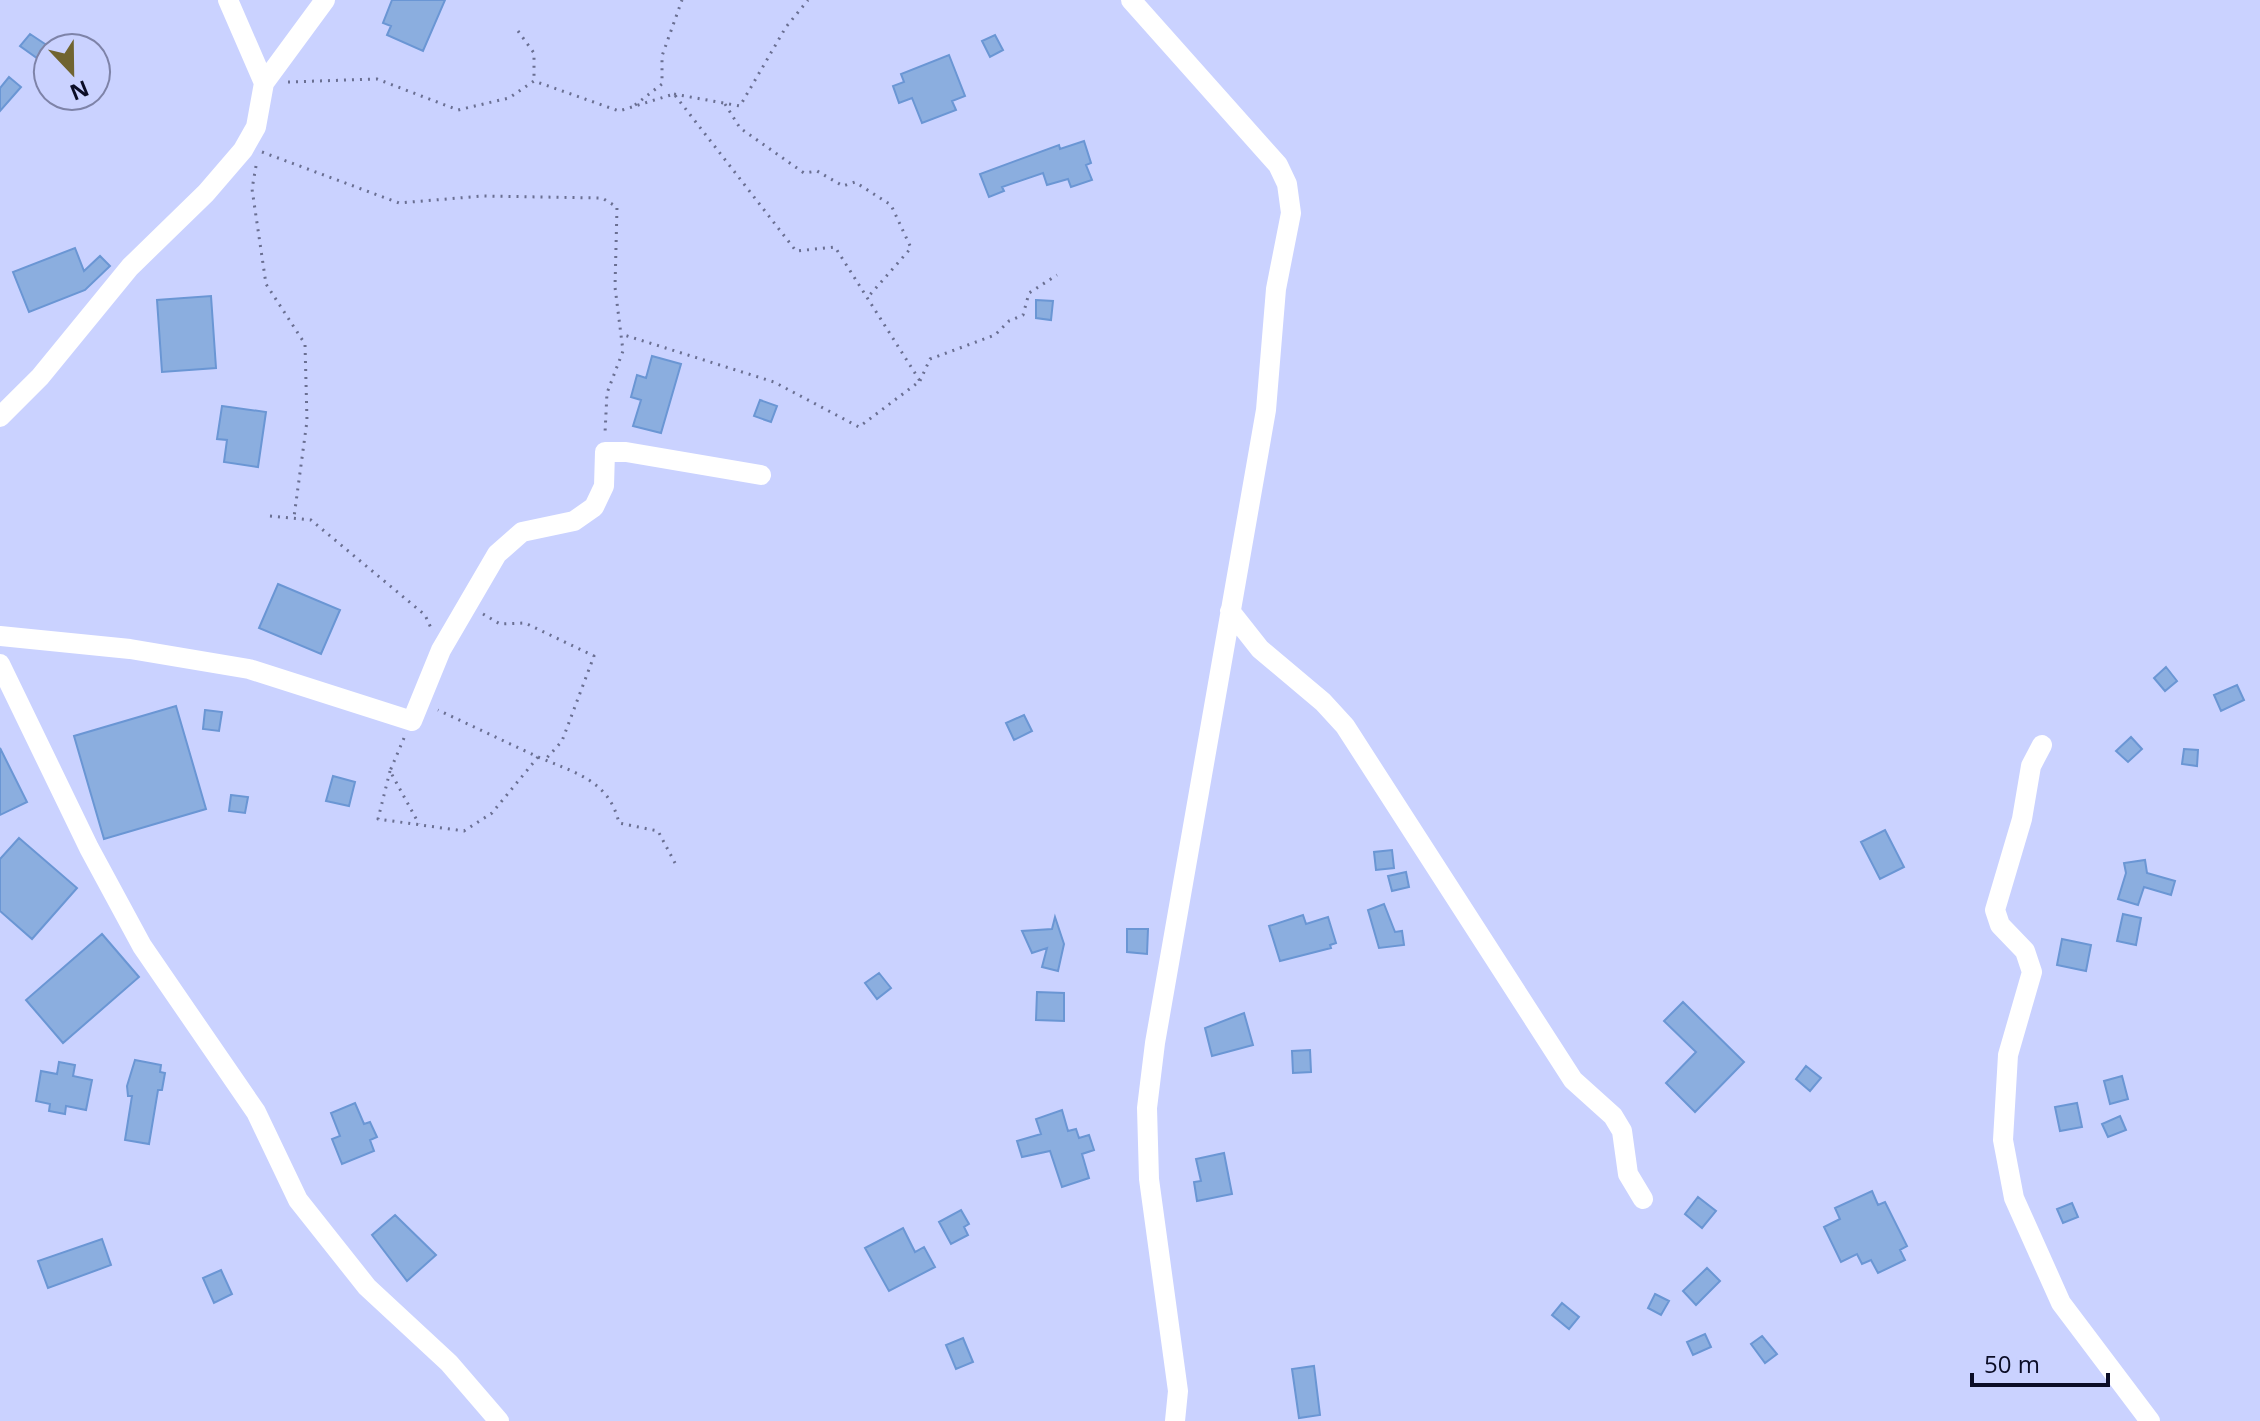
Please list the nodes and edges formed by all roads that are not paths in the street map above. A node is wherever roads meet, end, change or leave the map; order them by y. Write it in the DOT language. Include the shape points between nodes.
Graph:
graph roads {
  1 [pos="228,0"];
  2 [pos="325,0"];
  3 [pos="1131,0"];
  4 [pos="264,83"];
  5 [pos="0,417"];
  6 [pos="761,475"];
  7 [pos="1230,611"];
  8 [pos="0,636"];
  9 [pos="0,664"];
  10 [pos="2042,745"];
  11 [pos="1643,1199"];
  12 [pos="499,1421"];
  13 [pos="1175,1421"];
  14 [pos="2150,1421"];
  1 -- 4 [label="street"];
  2 -- 4 [label="street"];
  3 -- 7 [label="street" via="1278,165 1290,198 1266,410"];
  4 -- 5 [label="street" via="256,127 243,150 130,267 40,377"];
  6 -- 8 [label="street" via="605,452 604,486 594,507 574,521 522,532 497,554 441,650 412,721 249,669 130,649"];
  7 -- 11 [label="street" via="1260,649 1345,726 1573,1080 1617,1123 1628,1174"];
  7 -- 13 [label="street" via="1147,1108 1149,1179 1178,1391"];
  9 -- 12 [label="street" via="142,946 248,1100 298,1200 367,1287 449,1363"];
  10 -- 14 [label="street" via="2031,766 2022,819 1995,910 2000,925 2025,951 2032,972 2008,1055 2003,1140 2014,1198 2061,1303"];
}
